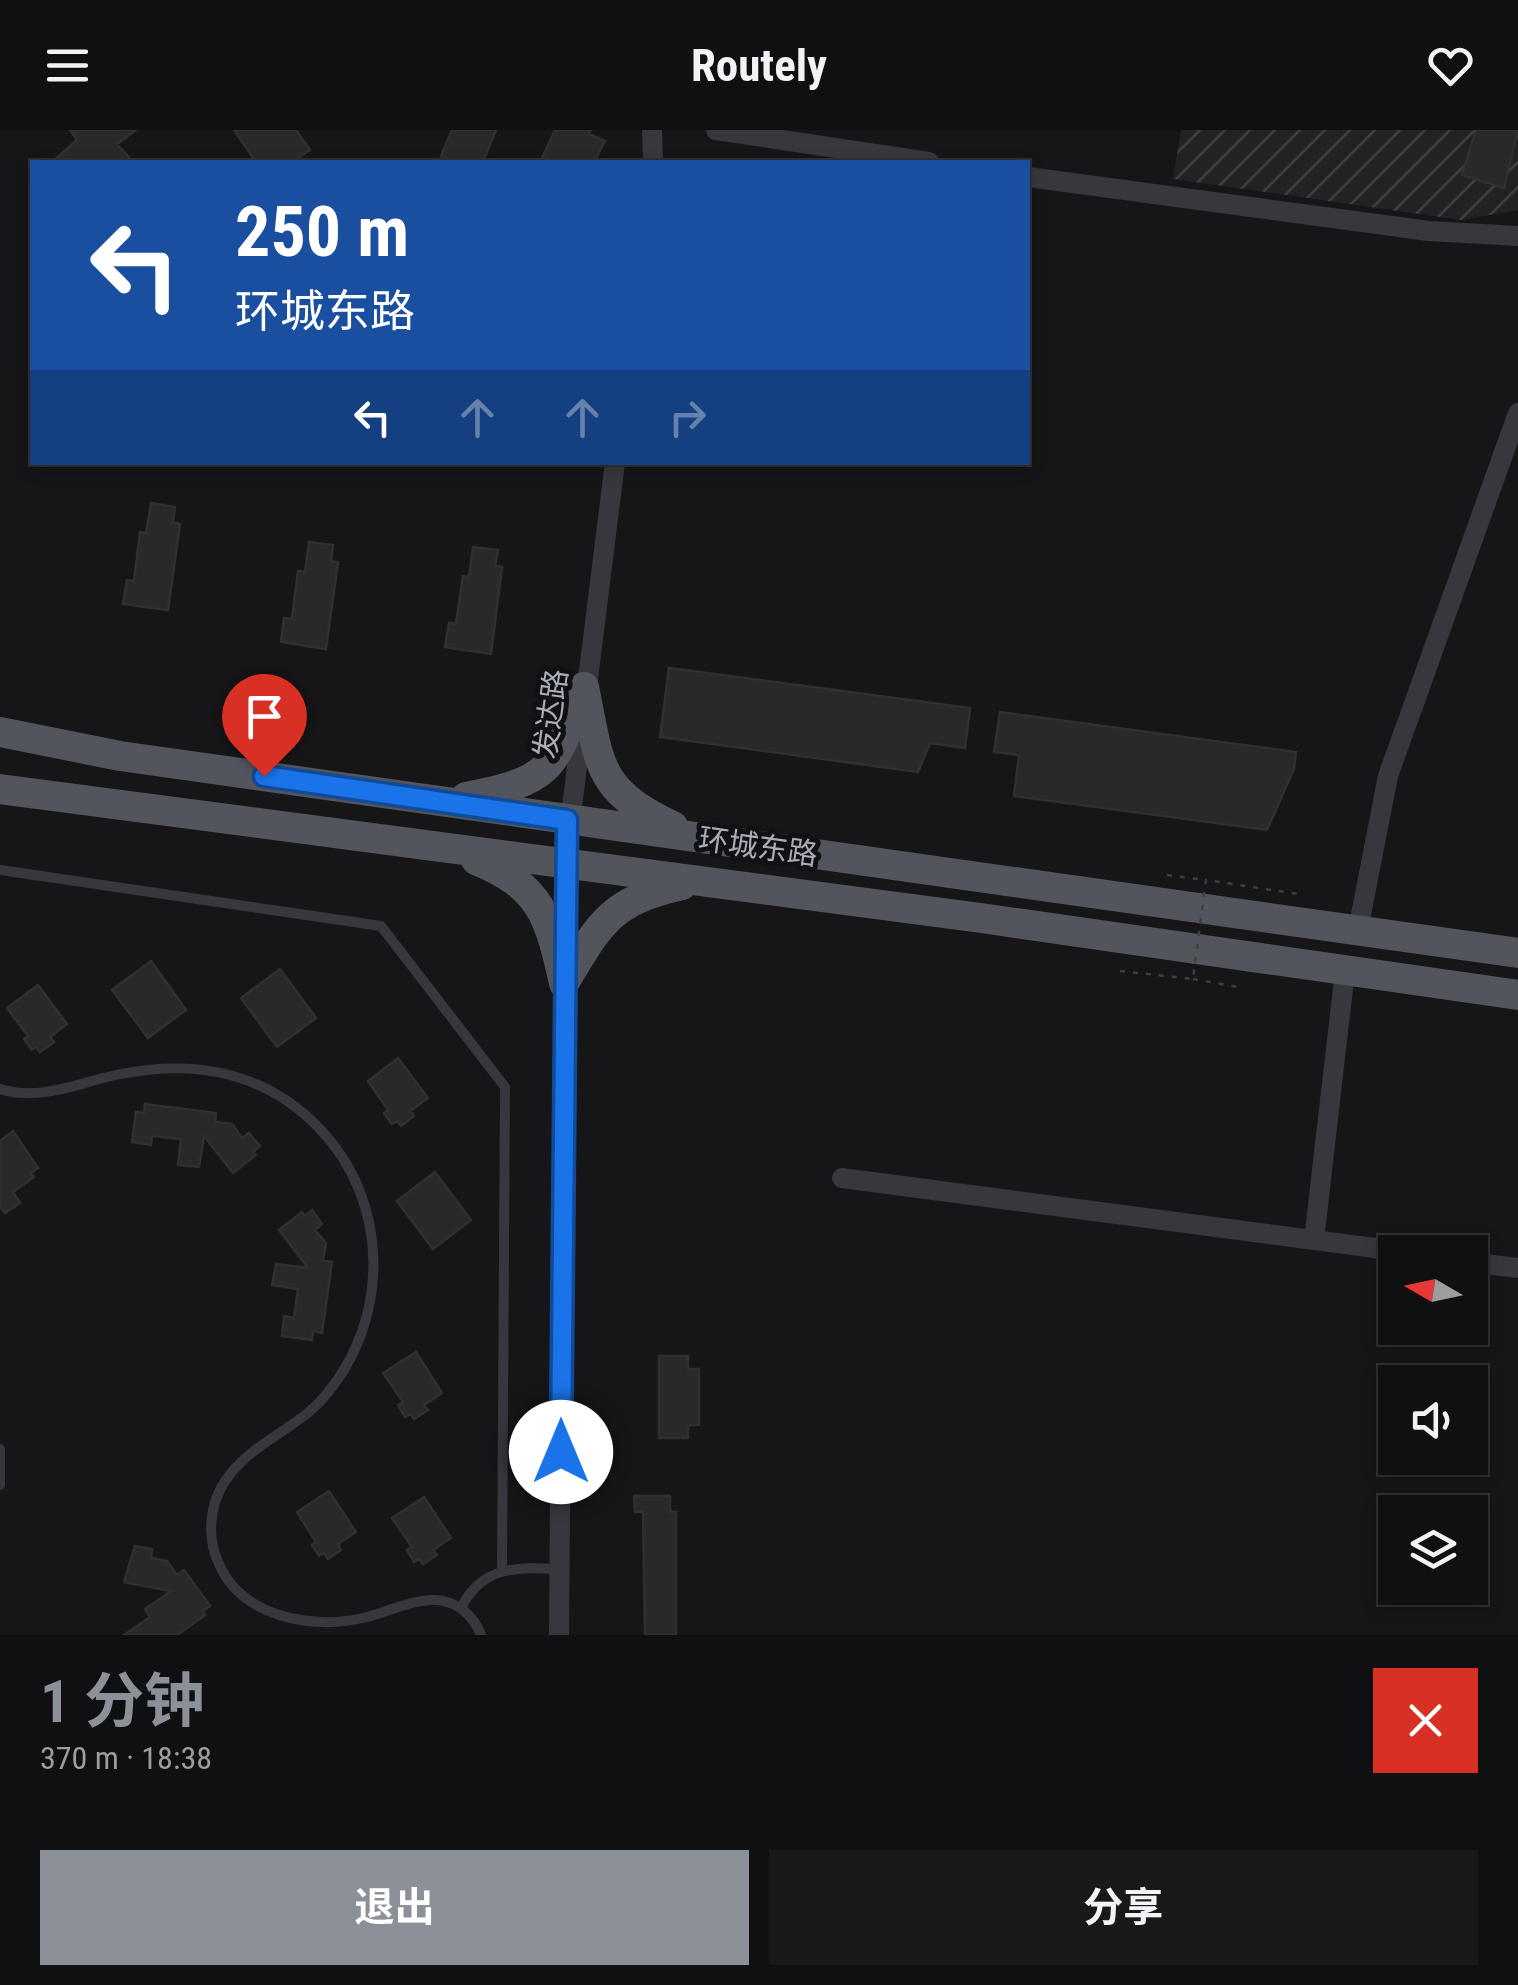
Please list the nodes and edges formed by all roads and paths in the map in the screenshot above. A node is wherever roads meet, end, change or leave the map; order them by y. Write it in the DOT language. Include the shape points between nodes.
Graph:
graph roads {
  1 [pos="652,130"];
  2 [pos="716,130"];
  3 [pos="653,160"];
  4 [pos="916,160"];
  5 [pos="1030,178"];
  6 [pos="1518,236"];
  7 [pos="1518,413"];
  8 [pos="615,465"];
  9 [pos="584,687"];
  10 [pos="0,732"];
  11 [pos="0,789"];
  12 [pos="443,802"];
  13 [pos="567,820"];
  14 [pos="702,839"];
  15 [pos="441,846"];
  16 [pos="564,862"];
  17 [pos="0,870"];
  18 [pos="1166,875"];
  19 [pos="1206,880"];
  20 [pos="701,881"];
  21 [pos="1298,894"];
  22 [pos="1358,930"];
  23 [pos="1518,953"];
  24 [pos="1120,970"];
  25 [pos="1344,971"];
  26 [pos="1193,980"];
  27 [pos="564,983"];
  28 [pos="1244,988"];
  29 [pos="1518,995"];
  30 [pos="0,1089"];
  31 [pos="842,1178"];
  32 [pos="1314,1240"];
  33 [pos="1378,1248"];
  34 [pos="1488,1264"];
  35 [pos="1518,1268"];
  36 [pos="0,1449"];
  37 [pos="0,1485"];
  38 [pos="560,1569"];
  39 [pos="502,1570"];
  40 [pos="461,1608"];
  41 [pos="481,1635"];
  42 [pos="559,1635"];
  1 -- 3 [label="street"];
  2 -- 4 [label="street"];
  5 -- 6 [label="street" via="1429,231"];
  7 -- 22 [label="street" via="1388,776"];
  8 -- 9 [label="street, 发达路"];
  9 -- 12 [label="main road" via="562,746 538,776 517,787"];
  9 -- 13 [label="street, 发达路"];
  9 -- 14 [label="main road" via="600,764 612,786 640,810"];
  10 -- 12 [label="main road, 环城东路"];
  11 -- 15 [label="main road, 环城东路"];
  12 -- 13 [label="main road, 环城东路"];
  13 -- 14 [label="main road, 环城东路"];
  13 -- 16 [label="street, 发达路"];
  14 -- 22 [label="main road, 环城东路"];
  15 -- 16 [label="main road, 环城东路"];
  15 -- 27 [label="main road" via="504,872 534,897 552,931"];
  16 -- 20 [label="main road, 环城东路"];
  16 -- 27 [label="street, 发达路"];
  17 -- 39 [label="lane" via="381,926 505,1088"];
  18 -- 19 [label="path"];
  19 -- 21 [label="path, bridge"];
  19 -- 26 [label="path, bridge"];
  20 -- 25 [label="main road, 环城东路"];
  20 -- 27 [label="main road" via="618,906"];
  22 -- 23 [label="main road, 环城东路"];
  24 -- 26 [label="path, bridge"];
  25 -- 29 [label="main road, 环城东路"];
  25 -- 32 [label="street"];
  26 -- 28 [label="path"];
  27 -- 38 [label="street, 发达路"];
  30 -- 40 [label="lane" via="40,1094 155,1067 195,1066 270,1089 331,1140 367,1210 373,1290 364,1328 325,1397 232,1470 214,1506 212,1545 242,1596 295,1619 350,1621 436,1600"];
  31 -- 32 [label="street"];
  32 -- 33 [label="street"];
  34 -- 35 [label="street"];
  36 -- 37 [label="lane"];
  38 -- 39 [label="lane"];
  38 -- 42 [label="street, 发达路"];
  39 -- 40 [label="lane" via="480,1582"];
  40 -- 41 [label="lane"];
}
